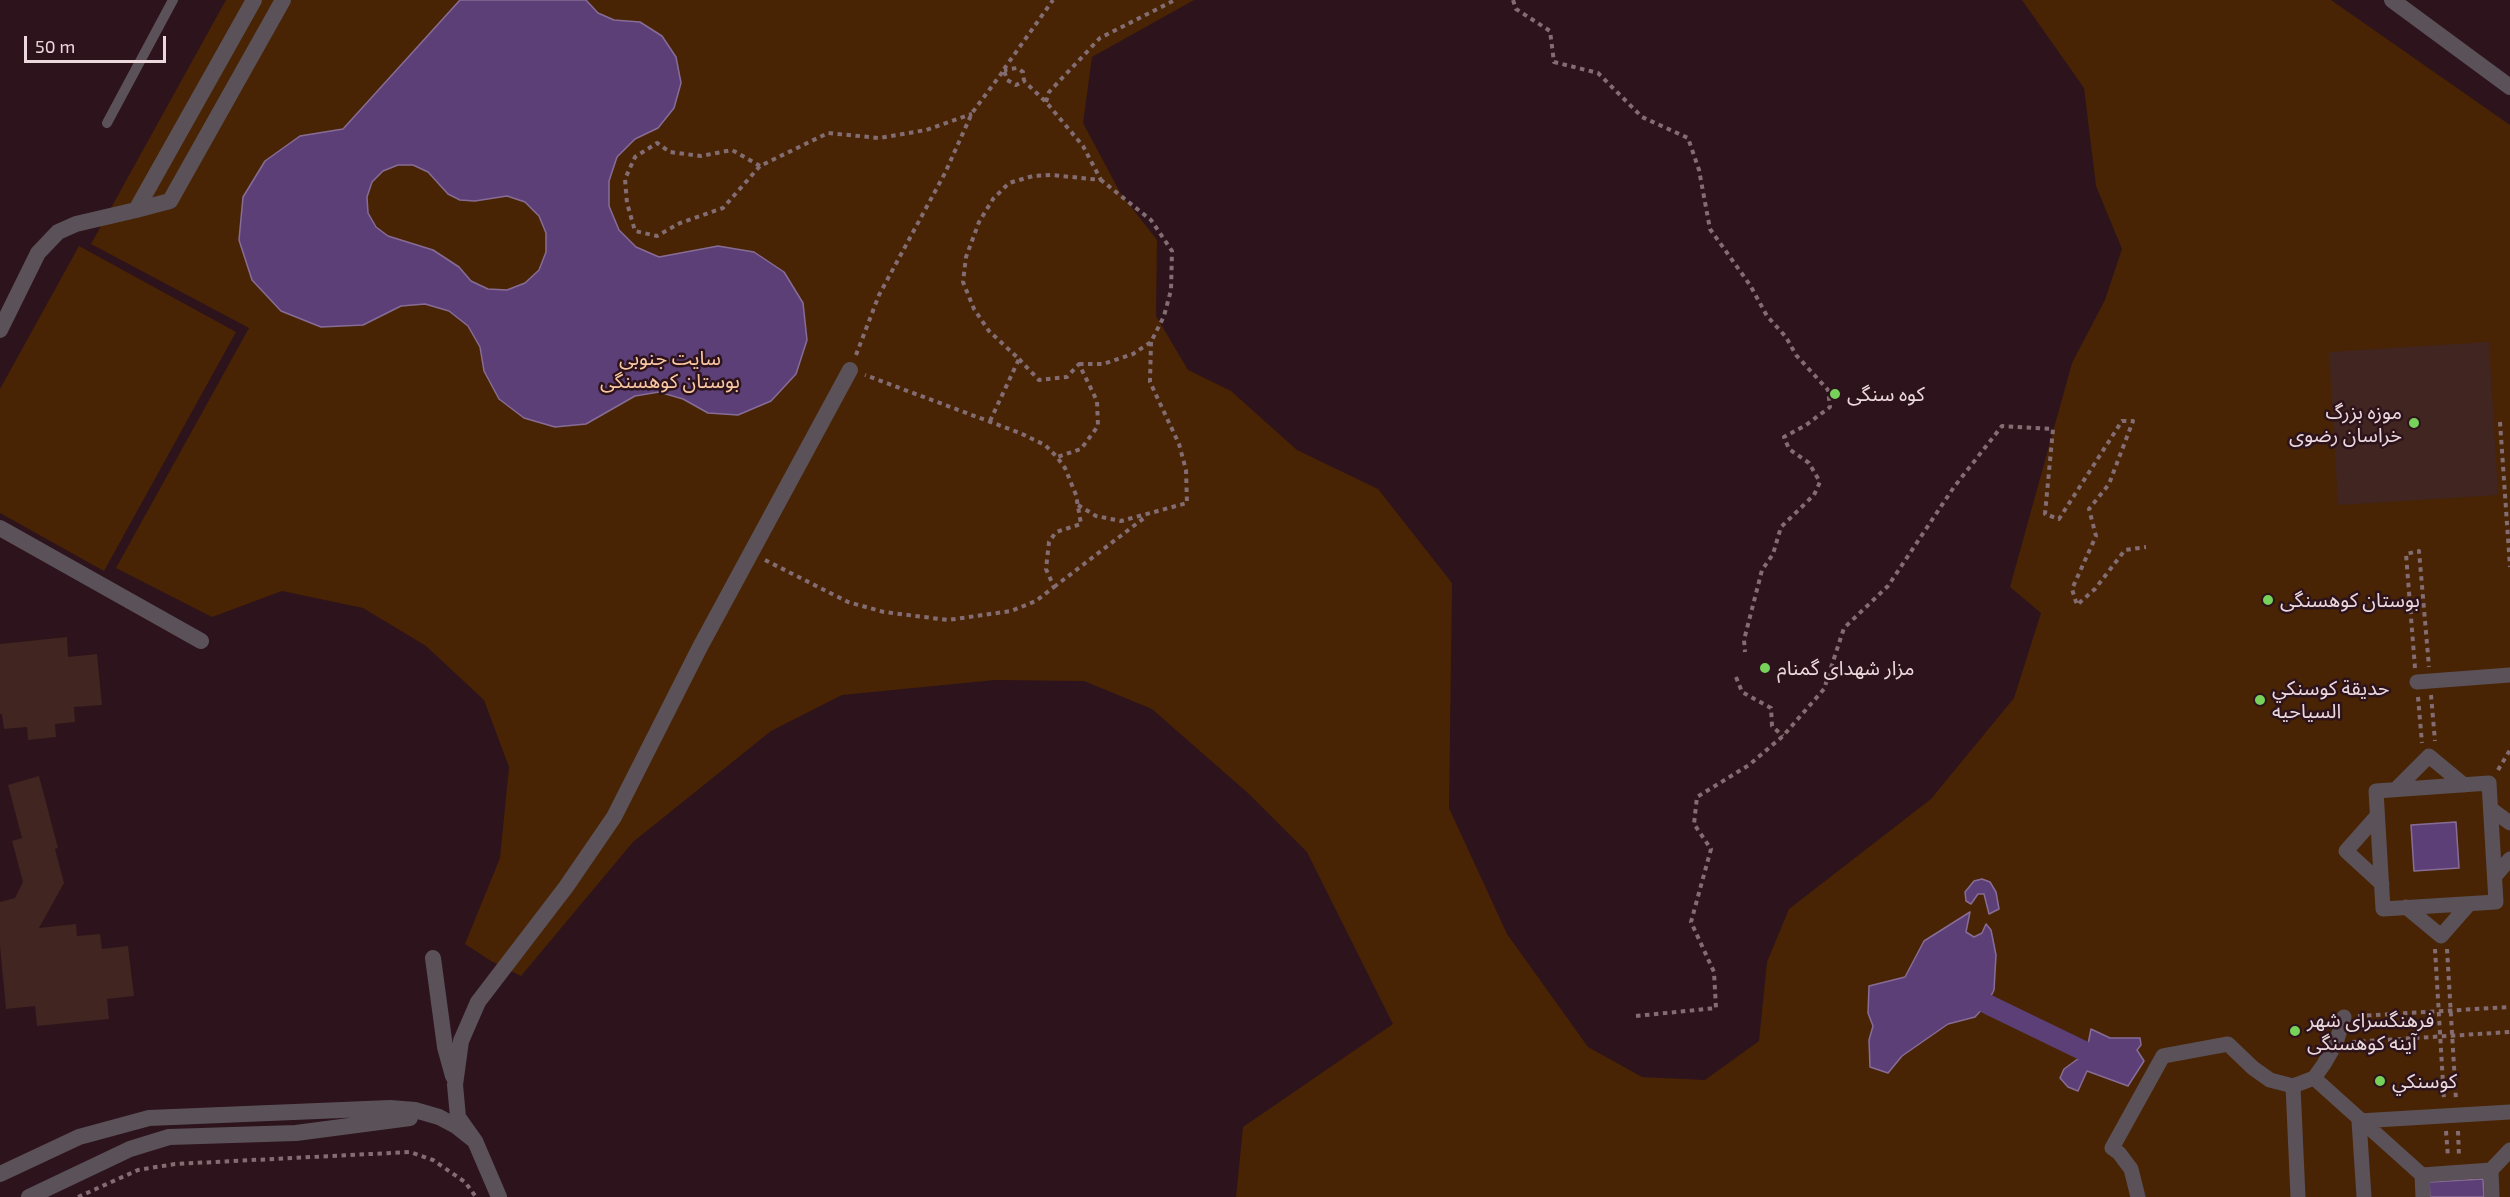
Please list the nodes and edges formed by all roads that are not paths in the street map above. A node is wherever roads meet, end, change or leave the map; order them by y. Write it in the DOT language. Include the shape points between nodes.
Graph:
graph roads {
  1 [pos="173,0"];
  2 [pos="254,0"];
  3 [pos="283,0"];
  4 [pos="2392,0"];
  5 [pos="2510,87"];
  6 [pos="107,123"];
  7 [pos="136,210"];
  8 [pos="0,330"];
  9 [pos="850,370"];
  10 [pos="0,528"];
  11 [pos="201,641"];
  12 [pos="2510,675"];
  13 [pos="2423,682"];
  14 [pos="2464,785"];
  15 [pos="2396,789"];
  16 [pos="2491,809"];
  17 [pos="2377,816"];
  18 [pos="2510,823"];
  19 [pos="2510,859"];
  20 [pos="2495,876"];
  21 [pos="2382,884"];
  22 [pos="2469,904"];
  23 [pos="2406,907"];
  24 [pos="433,958"];
  25 [pos="2344,1017"];
  26 [pos="2314,1078"];
  27 [pos="456,1085"];
  28 [pos="2293,1086"];
  29 [pos="2510,1112"];
  30 [pos="2359,1121"];
  31 [pos="475,1141"];
  32 [pos="2510,1150"];
  33 [pos="2491,1170"];
  34 [pos="0,1174"];
  35 [pos="2422,1175"];
  36 [pos="29,1197"];
  37 [pos="499,1197"];
  38 [pos="2138,1197"];
  39 [pos="2298,1197"];
  40 [pos="2364,1197"];
  41 [pos="2423,1197"];
  42 [pos="2492,1197"];
  1 -- 6 [label="lane"];
  2 -- 7 [label="street"];
  3 -- 7 [label="street" via="170,201"];
  4 -- 5 [label="street"];
  7 -- 8 [label="street" via="58,232 38,253"];
  9 -- 27 [label="street" via="614,817 478,1002 461,1041"];
  10 -- 11 [label="street"];
  12 -- 13 [label="street"];
  14 -- 15 [label="street"];
  14 -- 15 [label="street" via="2430,762"];
  14 -- 16 [label="street" via="2489,783"];
  15 -- 17 [label="street" via="2376,790"];
  16 -- 18 [label="street"];
  16 -- 20 [label="street"];
  17 -- 21 [label="street"];
  17 -- 21 [label="street" via="2346,851"];
  19 -- 20 [label="street"];
  20 -- 22 [label="street" via="2496,902"];
  21 -- 23 [label="street" via="2383,909"];
  22 -- 23 [label="street"];
  22 -- 23 [label="street" via="2440,930"];
  24 -- 27 [label="street" via="445,1047"];
  25 -- 26 [label="street" via="2336,1043"];
  26 -- 28 [label="street"];
  26 -- 30 [label="street"];
  27 -- 31 [label="street" via="458,1117"];
  28 -- 38 [label="street" via="2270,1080 2228,1044 2163,1056 2112,1148 2131,1169"];
  28 -- 39 [label="street"];
  29 -- 30 [label="street"];
  30 -- 35 [label="street"];
  30 -- 40 [label="street"];
  31 -- 34 [label="street" via="456,1126 415,1110 390,1108 149,1118 79,1137"];
  31 -- 36 [label="street" via="413,1118 296,1133 169,1137 130,1149"];
  31 -- 37 [label="street"];
  32 -- 33 [label="street"];
  33 -- 35 [label="street"];
  33 -- 42 [label="street"];
  35 -- 41 [label="street"];
}
